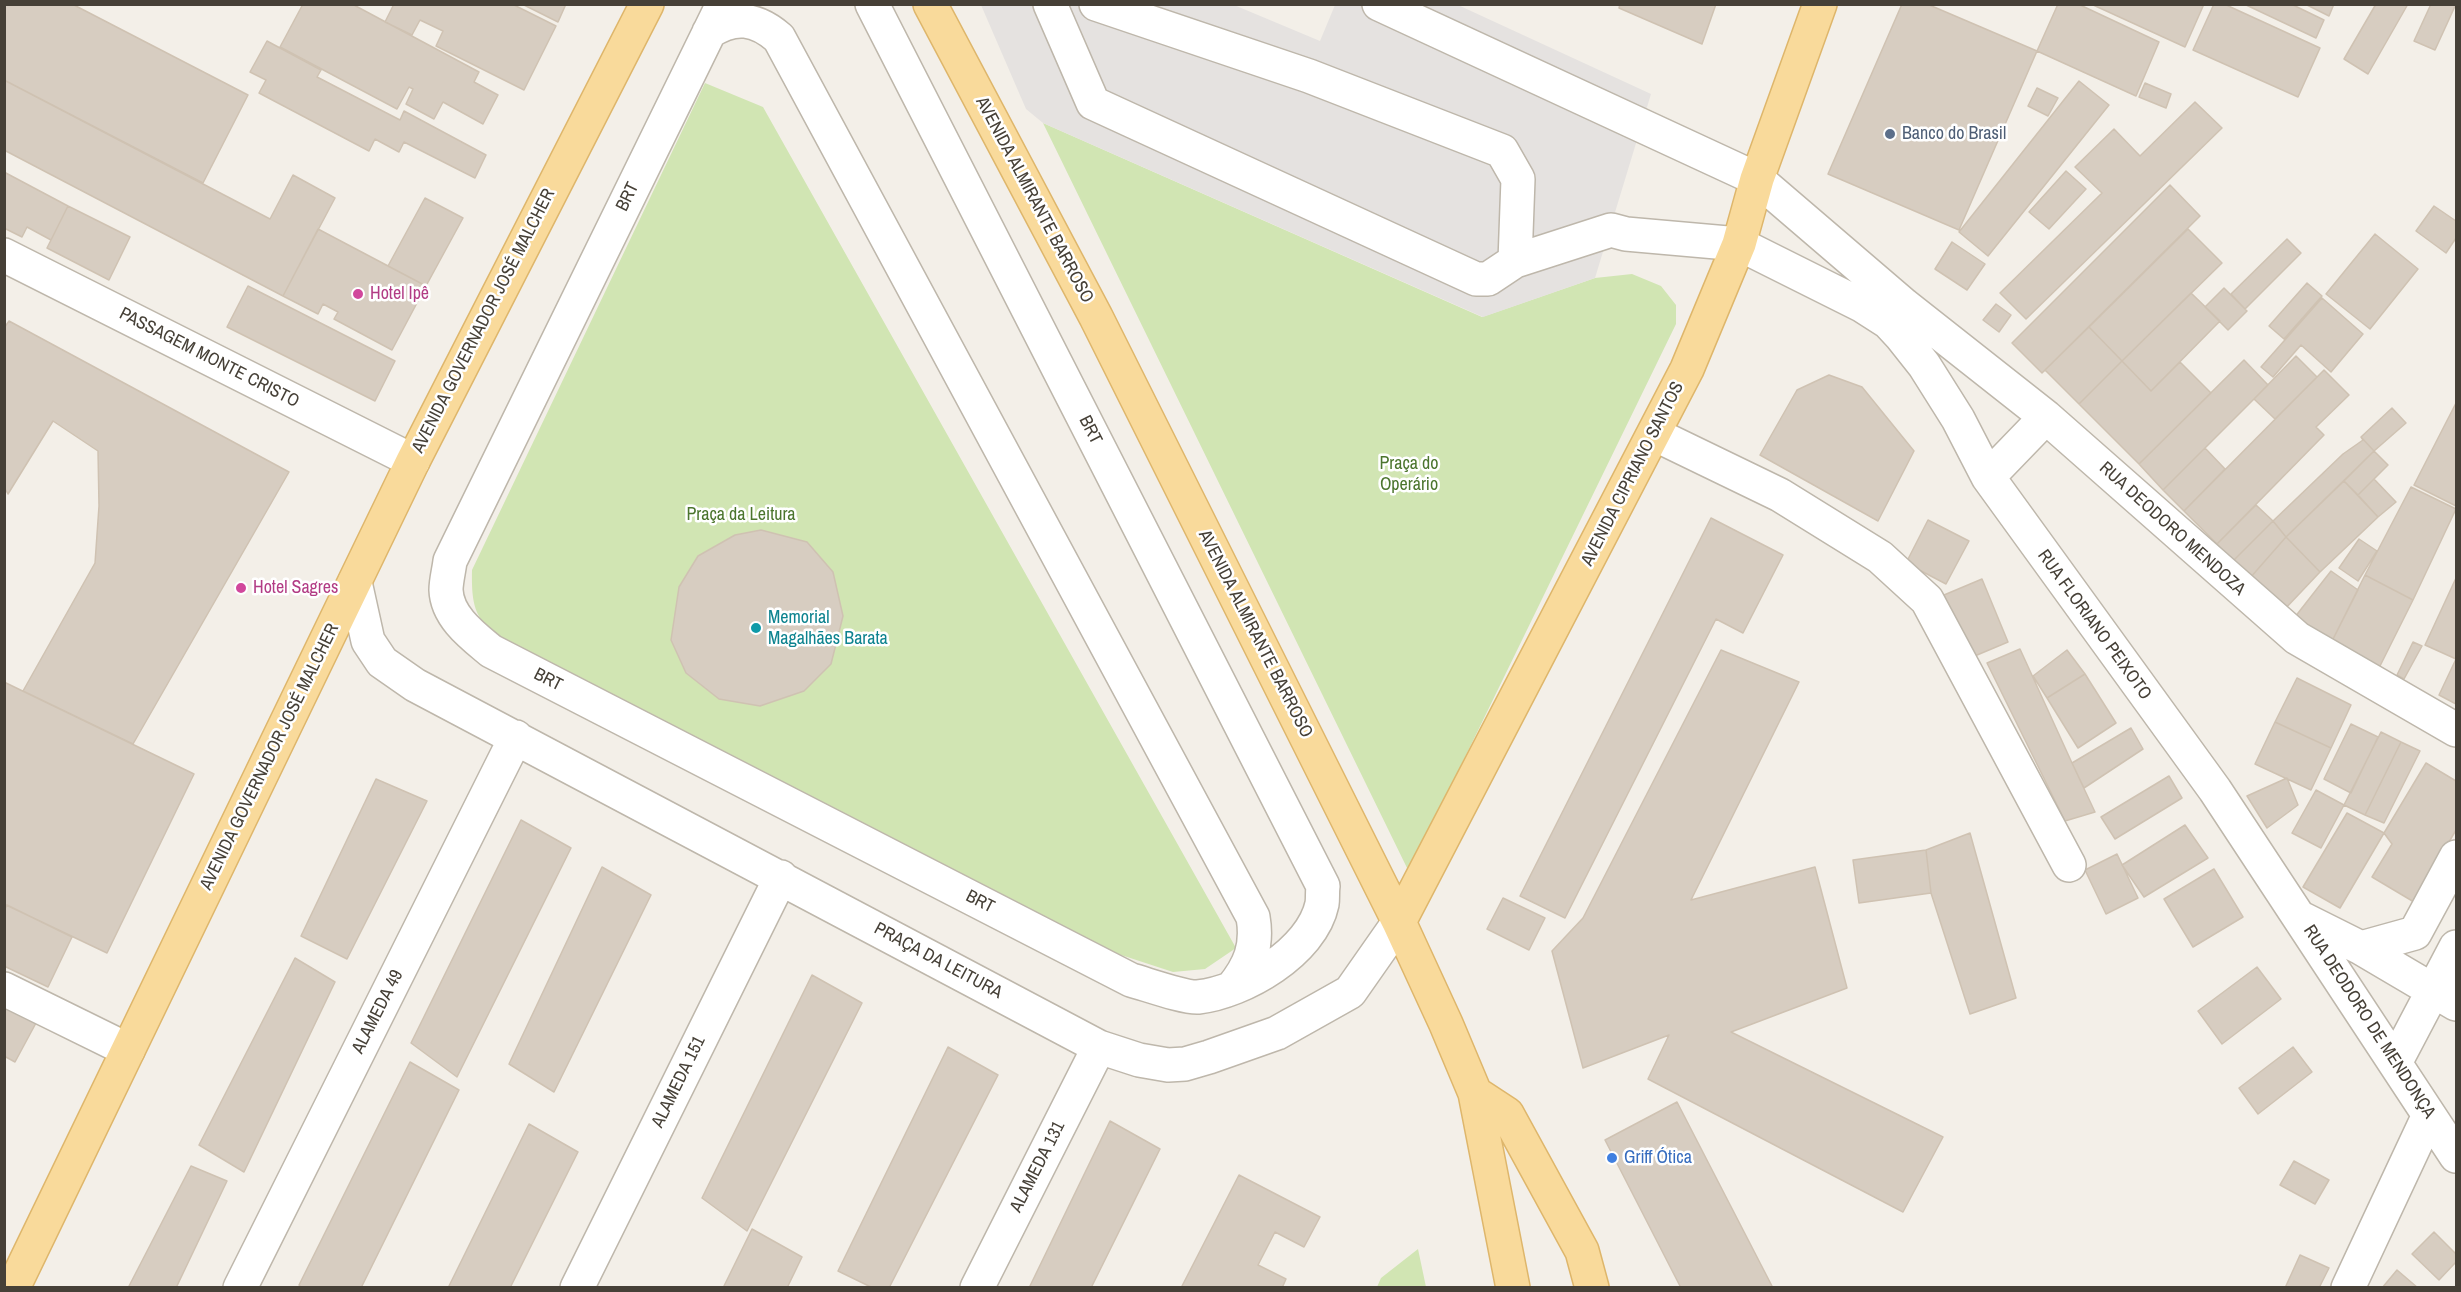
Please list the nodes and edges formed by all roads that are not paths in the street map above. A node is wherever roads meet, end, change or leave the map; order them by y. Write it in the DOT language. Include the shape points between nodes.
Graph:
graph roads {
  1 [pos="647,4"];
  2 [pos="872,4"];
  3 [pos="930,4"];
  4 [pos="1050,4"];
  5 [pos="1096,4"];
  6 [pos="1379,4"];
  7 [pos="1820,4"];
  8 [pos="716,18"];
  9 [pos="1756,179"];
  10 [pos="1739,243"];
  11 [pos="4,255"];
  12 [pos="1515,261"];
  13 [pos="2046,417"];
  14 [pos="1654,434"];
  15 [pos="413,461"];
  16 [pos="1988,477"];
  17 [pos="355,582"];
  18 [pos="2299,658"];
  19 [pos="2457,730"];
  20 [pos="516,737"];
  21 [pos="2457,753"];
  22 [pos="2457,857"];
  23 [pos="2069,865"];
  24 [pos="781,877"];
  25 [pos="2301,918"];
  26 [pos="1399,922"];
  27 [pos="2457,947"];
  28 [pos="2361,948"];
  29 [pos="1232,988"];
  30 [pos="4,989"];
  31 [pos="2445,998"];
  32 [pos="1099,1047"];
  33 [pos="128,1050"];
  34 [pos="2395,1063"];
  35 [pos="1475,1093"];
  36 [pos="2429,1115"];
  37 [pos="2457,1156"];
  38 [pos="13,1287"];
  39 [pos="240,1287"];
  40 [pos="577,1287"];
  41 [pos="977,1287"];
  42 [pos="1514,1287"];
  43 [pos="1592,1287"];
  44 [pos="2348,1287"];
  1 -- 15 [label="main road, AVENIDA GOVERNADOR JOSÉ MALCHER"];
  2 -- 29 [label="street, BRT" via="1323,886 1322,905 1314,924 1295,950 1250,981"];
  3 -- 26 [label="main road, AVENIDA ALMIRANTE BARROSO" via="1096,317"];
  4 -- 12 [label="street" via="1093,103 1103,109 1476,279 1488,279"];
  5 -- 12 [label="street" via="1309,76 1502,151 1518,179"];
  6 -- 9 [label="street"];
  7 -- 9 [label="main road, AVENIDA CIPRIANO SANTOS"];
  8 -- 29 [label="street, BRT" via="722,24 735,20 757,24 779,38 1253,917 1256,935 1252,955"];
  8 -- 29 [label="street, BRT" via="450,561 446,592 455,615 465,630 491,651 1131,980 1196,997"];
  9 -- 10 [label="main road, AVENIDA CIPRIANO SANTOS"];
  9 -- 13 [label="street, RUA DEODORO MENDOZA"];
  10 -- 12 [label="street" via="1611,230"];
  10 -- 14 [label="main road, AVENIDA CIPRIANO SANTOS" via="1705,328"];
  10 -- 16 [label="street, RUA FLORIANO PEIXOTO" via="1832,288 1888,322 1924,365"];
  11 -- 15 [label="street, PASSAGEM MONTE CRISTO"];
  13 -- 16 [label="street"];
  13 -- 19 [label="street, RUA DEODORO MENDOZA" via="2297,638"];
  14 -- 23 [label="street" via="1780,495 1880,557 1927,600"];
  14 -- 26 [label="main road, AVENIDA CIPRIANO SANTOS"];
  15 -- 17 [label="main road, AVENIDA GOVERNADOR JOSÉ MALCHER"];
  16 -- 25 [label="street, RUA FLORIANO PEIXOTO" via="2215,790"];
  17 -- 20 [label="street, PRAÇA DA LEITURA" via="368,641 382,662 423,689"];
  17 -- 33 [label="main road, AVENIDA GOVERNADOR JOSÉ MALCHER"];
  18 -- 21 [label="street"];
  20 -- 24 [label="street, PRAÇA DA LEITURA"];
  20 -- 39 [label="street, ALAMEDA 49"];
  22 -- 28 [label="street" via="2415,933"];
  24 -- 32 [label="street, PRAÇA DA LEITURA"];
  24 -- 40 [label="street, ALAMEDA 151"];
  25 -- 28 [label="street, RUA FLORIANO PEIXOTO"];
  25 -- 34 [label="street, RUA DEODORO DE MENDONÇA"];
  26 -- 32 [label="street, PRAÇA DA LEITURA" via="1350,992 1278,1032 1185,1064 1139,1060"];
  26 -- 35 [label="main road, AVENIDA ALMIRANTE BARROSO"];
  27 -- 31 [label="street"];
  28 -- 31 [label="street, RUA FLORIANO PEIXOTO"];
  30 -- 33 [label="street"];
  31 -- 34 [label="street"];
  32 -- 41 [label="street, ALAMEDA 131"];
  33 -- 38 [label="main road, AVENIDA GOVERNADOR JOSÉ MALCHER"];
  34 -- 36 [label="street, RUA DEODORO DE MENDONÇA"];
  35 -- 42 [label="main road, AVENIDA ALMIRANTE BARROSO"];
  35 -- 43 [label="main road" via="1507,1114 1582,1251"];
  36 -- 37 [label="street, RUA DEODORO DE MENDONÇA"];
  36 -- 44 [label="street"];
}
